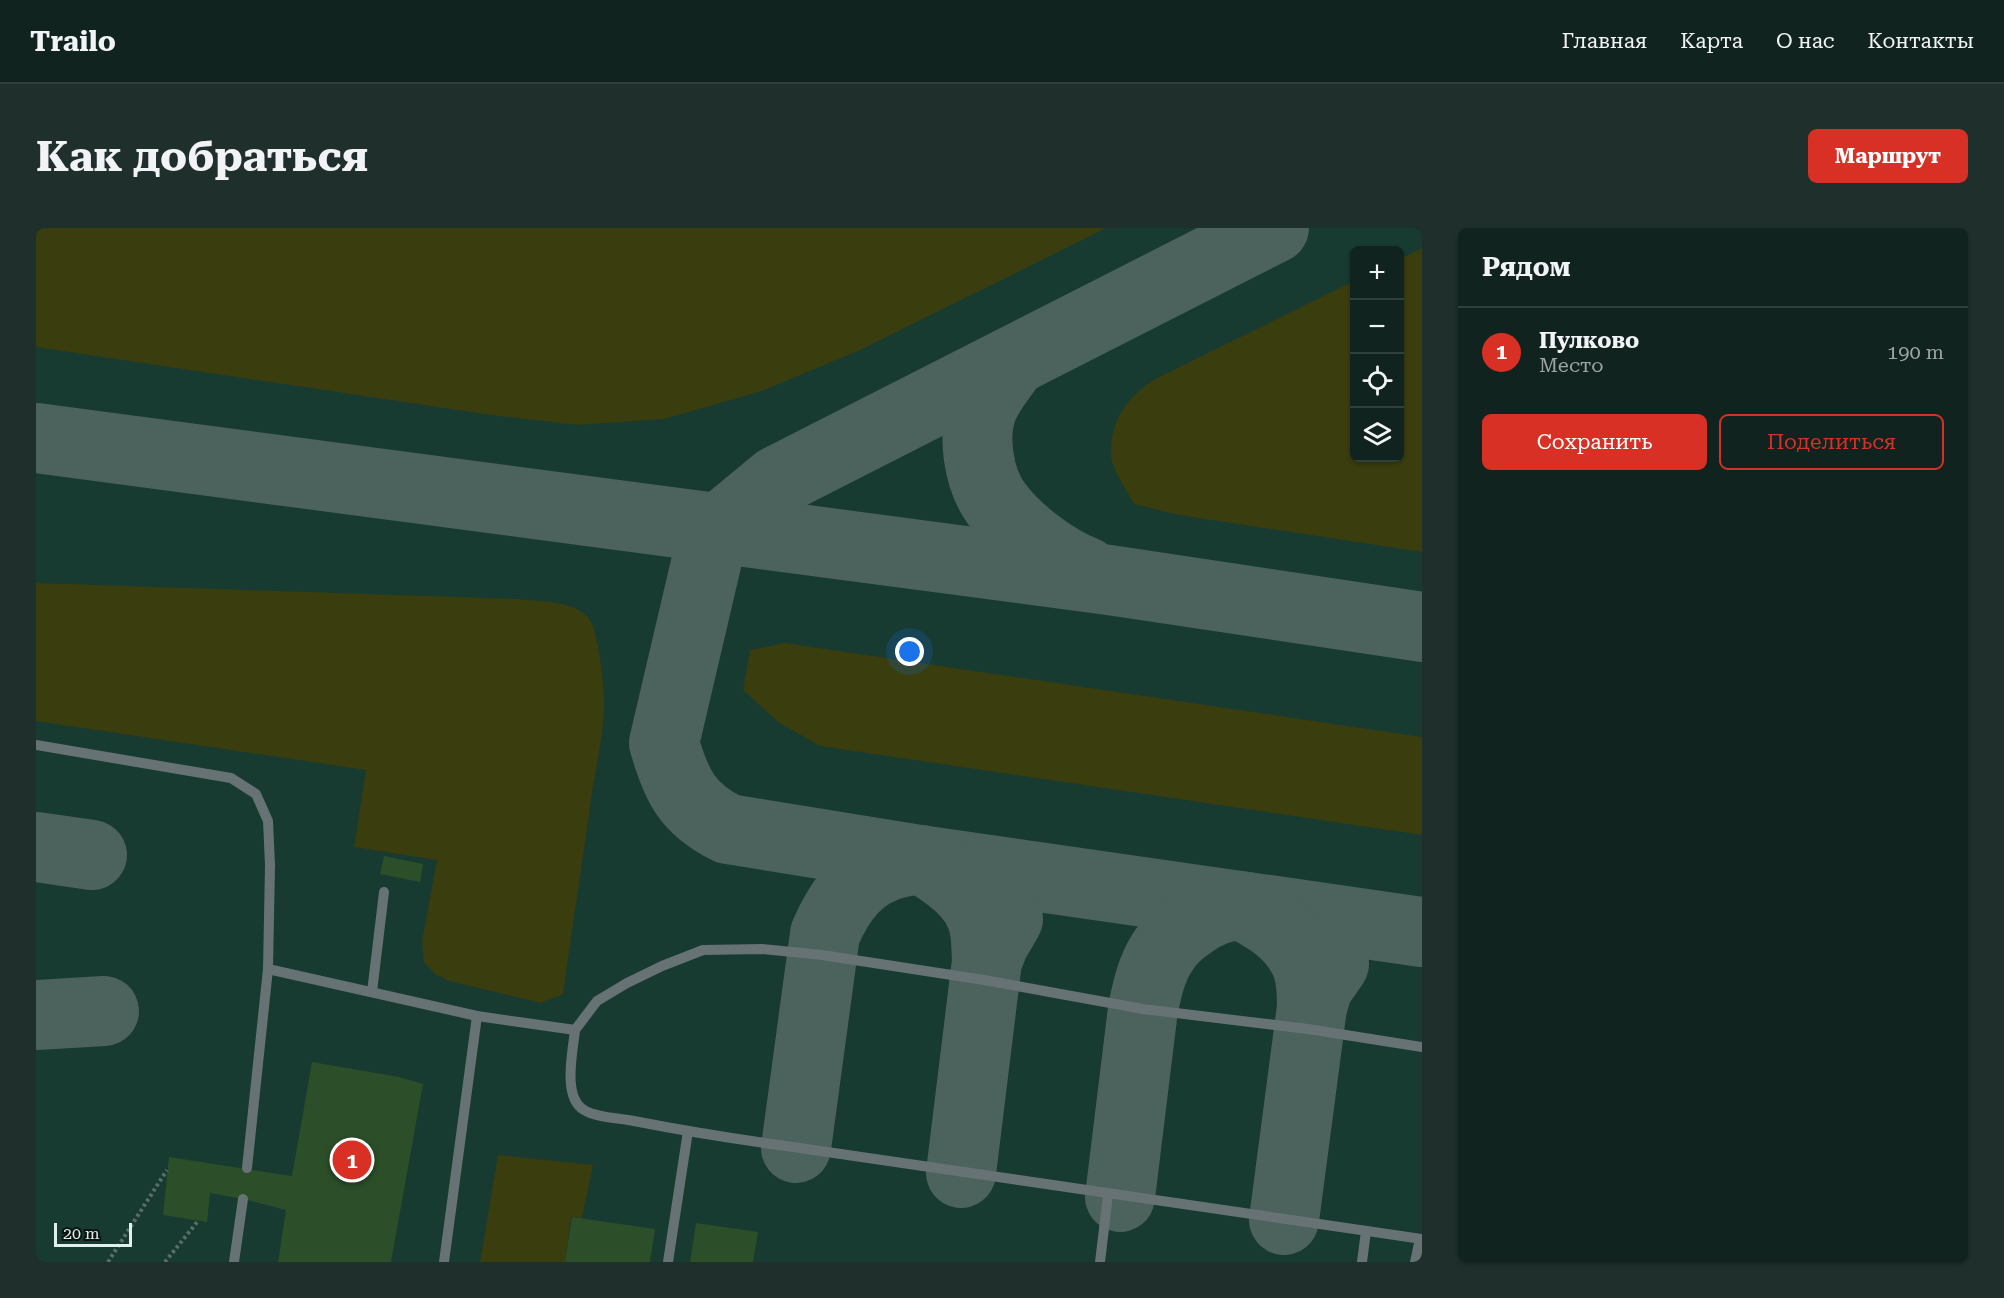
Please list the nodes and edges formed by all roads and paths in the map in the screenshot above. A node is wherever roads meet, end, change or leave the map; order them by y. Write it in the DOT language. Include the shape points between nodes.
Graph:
graph roads {
  1 [pos="36,746"];
  2 [pos="384,892"];
  3 [pos="268,969"];
  4 [pos="372,992"];
  5 [pos="477,1016"];
  6 [pos="575,1030"];
  7 [pos="1422,1047"];
  8 [pos="688,1131"];
  9 [pos="247,1168"];
  10 [pos="168,1170"];
  11 [pos="1108,1195"];
  12 [pos="243,1199"];
  13 [pos="198,1221"];
  14 [pos="1366,1231"];
  15 [pos="1421,1239"];
  16 [pos="108,1262"];
  17 [pos="165,1262"];
  18 [pos="234,1262"];
  19 [pos="444,1262"];
  20 [pos="668,1262"];
  21 [pos="1100,1262"];
  22 [pos="1362,1262"];
  23 [pos="1415,1262"];
  1 -- 3 [label="lane" via="231,778 256,794 268,821"];
  2 -- 4 [label="lane"];
  3 -- 4 [label="lane"];
  3 -- 9 [label="lane"];
  4 -- 5 [label="lane"];
  5 -- 6 [label="lane"];
  5 -- 19 [label="lane"];
  6 -- 7 [label="lane" via="597,1001 662,966 703,950 762,949 972,978 1143,1009"];
  6 -- 8 [label="lane" via="570,1084 574,1100 584,1110"];
  8 -- 11 [label="lane"];
  8 -- 20 [label="lane"];
  10 -- 16 [label="path"];
  11 -- 14 [label="lane"];
  11 -- 21 [label="lane"];
  12 -- 18 [label="lane"];
  13 -- 17 [label="path"];
  14 -- 15 [label="lane"];
  14 -- 22 [label="lane"];
  15 -- 23 [label="lane"];
}
